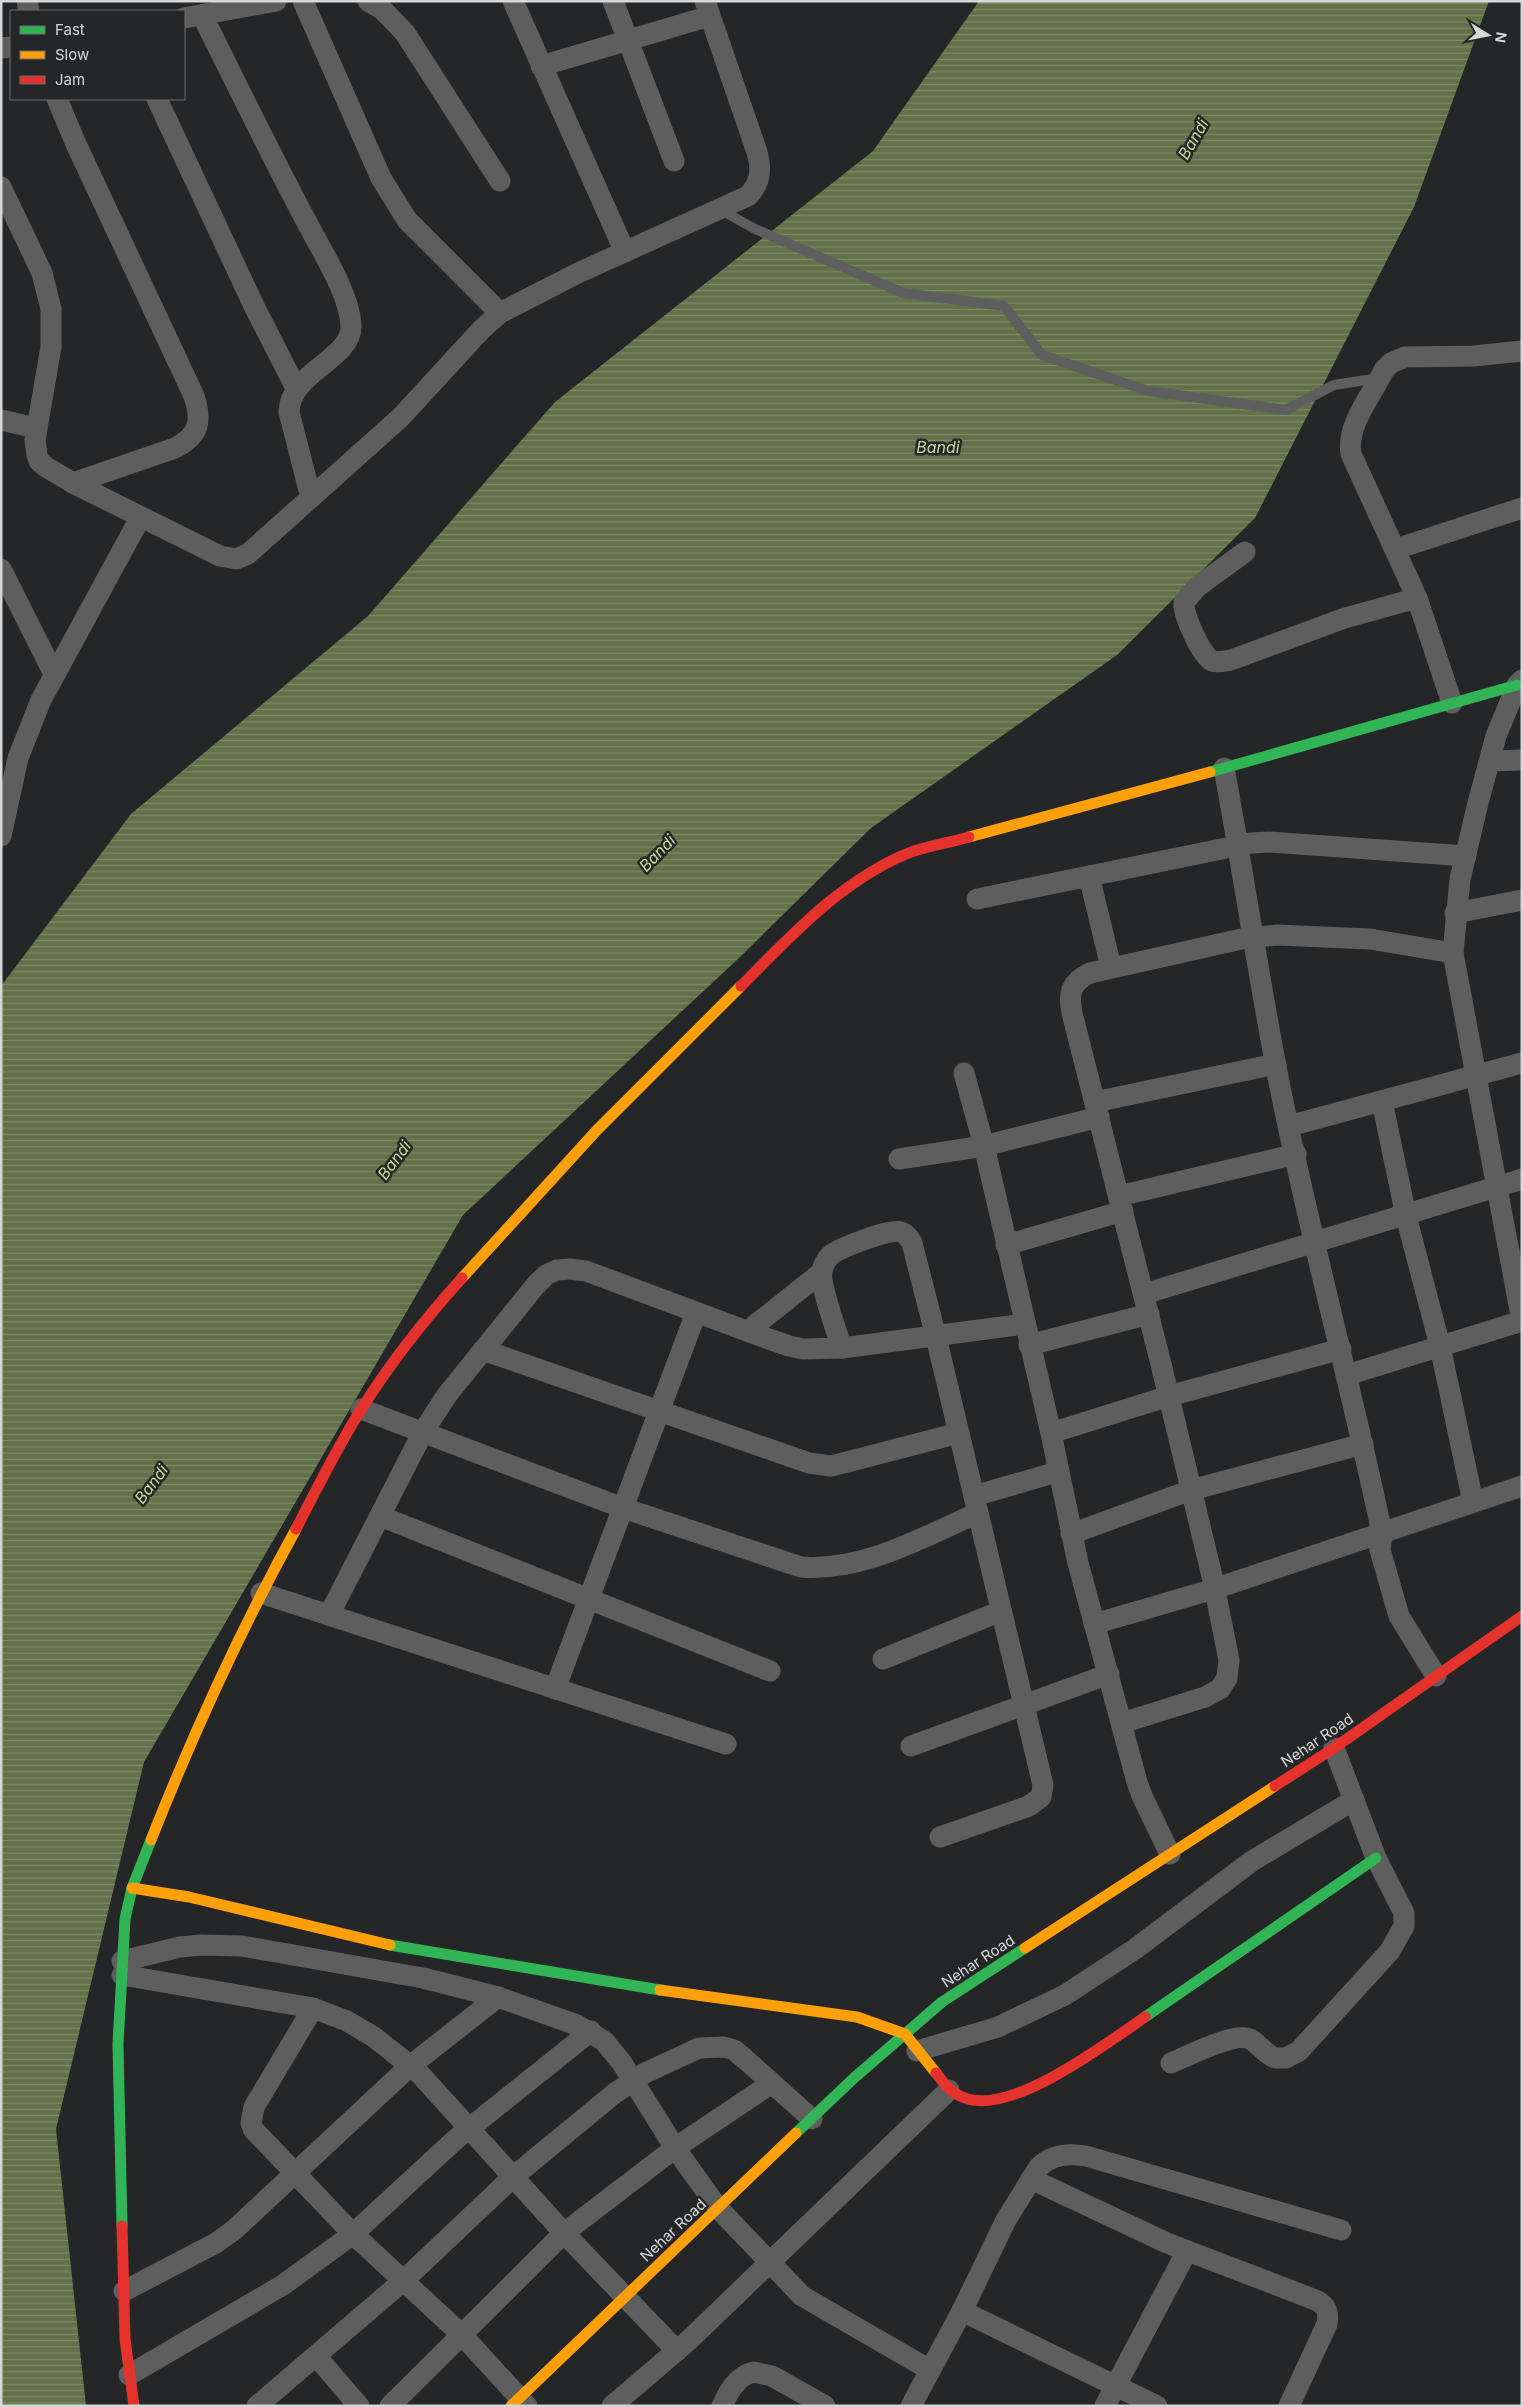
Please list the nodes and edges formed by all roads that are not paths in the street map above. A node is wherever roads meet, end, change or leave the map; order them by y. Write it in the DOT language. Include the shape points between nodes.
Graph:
graph roads {
  1 [pos="276,1"];
  2 [pos="304,1"];
  3 [pos="368,1"];
  4 [pos="513,1"];
  5 [pos="613,1"];
  6 [pos="707,8"];
  7 [pos="193,16"];
  8 [pos="629,40"];
  9 [pos="541,66"];
  10 [pos="57,100"];
  11 [pos="157,100"];
  12 [pos="674,161"];
  13 [pos="500,181"];
  14 [pos="1,187"];
  15 [pos="719,209"];
  16 [pos="625,252"];
  17 [pos="500,313"];
  18 [pos="1522,352"];
  19 [pos="1380,378"];
  20 [pos="296,388"];
  21 [pos="1,420"];
  22 [pos="36,428"];
  23 [pos="73,483"];
  24 [pos="311,498"];
  25 [pos="1522,508"];
  26 [pos="140,518"];
  27 [pos="1396,549"];
  28 [pos="1244,552"];
  29 [pos="1,568"];
  30 [pos="1417,598"];
  31 [pos="54,674"];
  32 [pos="1519,682"];
  33 [pos="1452,703"];
  34 [pos="10,755"];
  35 [pos="1522,760"];
  36 [pos="1490,761"];
  37 [pos="1224,768"];
  38 [pos="1,836"];
  39 [pos="1238,845"];
  40 [pos="1466,856"];
  41 [pos="1089,876"];
  42 [pos="977,899"];
  43 [pos="1522,900"];
  44 [pos="1455,913"];
  45 [pos="1252,938"];
  46 [pos="1453,952"];
  47 [pos="1111,967"];
  48 [pos="1522,1063"];
  49 [pos="1276,1064"];
  50 [pos="964,1073"];
  51 [pos="1476,1076"];
  52 [pos="1382,1101"];
  53 [pos="1097,1110"];
  54 [pos="1289,1126"];
  55 [pos="984,1146"];
  56 [pos="1296,1154"];
  57 [pos="899,1159"];
  58 [pos="1522,1179"];
  59 [pos="1497,1188"];
  60 [pos="1121,1204"];
  61 [pos="1406,1216"];
  62 [pos="1006,1244"];
  63 [pos="1316,1244"];
  64 [pos="822,1272"];
  65 [pos="1146,1304"];
  66 [pos="696,1313"];
  67 [pos="1522,1321"];
  68 [pos="1024,1324"];
  69 [pos="752,1333"];
  70 [pos="936,1337"];
  71 [pos="1029,1345"];
  72 [pos="1440,1346"];
  73 [pos="842,1348"];
  74 [pos="1341,1349"];
  75 [pos="483,1350"];
  76 [pos="1347,1375"];
  77 [pos="1169,1396"];
  78 [pos="361,1409"];
  79 [pos="659,1413"];
  80 [pos="423,1432"];
  81 [pos="959,1432"];
  82 [pos="1051,1433"];
  83 [pos="1363,1444"];
  84 [pos="1057,1472"];
  85 [pos="1522,1486"];
  86 [pos="1191,1490"];
  87 [pos="1473,1502"];
  88 [pos="976,1505"];
  89 [pos="623,1508"];
  90 [pos="380,1516"];
  91 [pos="1382,1532"];
  92 [pos="1071,1534"];
  93 [pos="1214,1589"];
  94 [pos="262,1593"];
  95 [pos="589,1598"];
  96 [pos="1001,1611"];
  97 [pos="329,1615"];
  98 [pos="1522,1616"];
  99 [pos="1094,1624"];
  100 [pos="884,1659"];
  101 [pos="770,1671"];
  102 [pos="1109,1674"];
  103 [pos="1436,1676"];
  104 [pos="554,1689"];
  105 [pos="1022,1705"];
  106 [pos="1122,1723"];
  107 [pos="726,1744"];
  108 [pos="910,1746"];
  109 [pos="1334,1748"];
  110 [pos="1354,1800"];
  111 [pos="940,1837"];
  112 [pos="1170,1854"];
  113 [pos="1376,1858"];
  114 [pos="132,1888"];
  115 [pos="122,1968"];
  116 [pos="498,1997"];
  117 [pos="313,2008"];
  118 [pos="591,2031"];
  119 [pos="911,2043"];
  120 [pos="1171,2063"];
  121 [pos="410,2066"];
  122 [pos="631,2081"];
  123 [pos="772,2083"];
  124 [pos="949,2090"];
  125 [pos="812,2119"];
  126 [pos="469,2129"];
  127 [pos="675,2148"];
  128 [pos="296,2173"];
  129 [pos="513,2177"];
  130 [pos="1031,2179"];
  131 [pos="718,2208"];
  132 [pos="1341,2230"];
  133 [pos="564,2233"];
  134 [pos="353,2234"];
  135 [pos="1187,2251"];
  136 [pos="770,2262"];
  137 [pos="403,2281"];
  138 [pos="124,2291"];
  139 [pos="624,2297"];
  140 [pos="962,2311"];
  141 [pos="462,2335"];
  142 [pos="677,2351"];
  143 [pos="316,2356"];
  144 [pos="930,2370"];
  145 [pos="129,2375"];
  146 [pos="1115,2386"];
  147 [pos="519,2403"];
  148 [pos="134,2406"];
  149 [pos="257,2406"];
  150 [pos="359,2406"];
  151 [pos="390,2406"];
  152 [pos="612,2406"];
  153 [pos="722,2406"];
  154 [pos="825,2406"];
  155 [pos="911,2406"];
  156 [pos="1105,2406"];
  157 [pos="1156,2406"];
  158 [pos="1289,2406"];
  1 -- 7 [label="street"];
  2 -- 17 [label="street" via="381,178 396,205 430,245"];
  3 -- 13 [label="street" via="383,10 405,33"];
  4 -- 9 [label="street"];
  5 -- 8 [label="street"];
  6 -- 8 [label="street"];
  6 -- 15 [label="street" via="761,173 748,196"];
  7 -- 20 [label="street" via="324,250 349,314 350,335 344,346"];
  8 -- 9 [label="street"];
  8 -- 12 [label="street"];
  9 -- 16 [label="street"];
  10 -- 23 [label="street" via="199,410 197,428 186,442"];
  11 -- 20 [label="street"];
  14 -- 22 [label="street" via="42,273 51,309 51,347"];
  15 -- 16 [label="street"];
  15 -- 19 [label="lane" via="755,229 903,293 1004,306 1042,356 1148,391 1286,410 1334,385"];
  16 -- 17 [label="street"];
  17 -- 24 [label="street" via="401,417"];
  18 -- 19 [label="street" via="1405,357 1391,363"];
  19 -- 27 [label="street" via="1354,427 1350,448"];
  20 -- 24 [label="street" via="289,412"];
  21 -- 22 [label="street"];
  22 -- 23 [label="street" via="35,447 39,461"];
  23 -- 26 [label="street"];
  24 -- 26 [label="street" via="248,554 236,559 220,556"];
  25 -- 27 [label="street"];
  26 -- 31 [label="street"];
  27 -- 30 [label="street"];
  28 -- 30 [label="street" via="1197,587 1184,602 1185,614 1206,657 1214,662 1232,660 1345,618"];
  29 -- 31 [label="street"];
  30 -- 33 [label="street"];
  31 -- 34 [label="street"];
  32 -- 33 [label="street"];
  32 -- 36 [label="street" via="1496,736"];
  33 -- 37 [label="street"];
  34 -- 38 [label="street"];
  35 -- 36 [label="street"];
  36 -- 40 [label="street"];
  37 -- 39 [label="street"];
  37 -- 78 [label="street" via="907,854 881,866 825,904 590,1138 433,1310"];
  39 -- 40 [label="street" via="1269,842"];
  39 -- 41 [label="street"];
  39 -- 45 [label="street"];
  40 -- 44 [label="street"];
  41 -- 42 [label="street"];
  41 -- 47 [label="street"];
  43 -- 44 [label="street"];
  44 -- 46 [label="street"];
  45 -- 46 [label="street" via="1277,935 1370,939"];
  45 -- 47 [label="street"];
  45 -- 49 [label="street"];
  46 -- 51 [label="street"];
  47 -- 53 [label="street" via="1082,977 1070,991 1072,1013"];
  48 -- 51 [label="street"];
  49 -- 53 [label="street"];
  49 -- 54 [label="street"];
  50 -- 55 [label="street"];
  51 -- 52 [label="street"];
  51 -- 59 [label="street"];
  52 -- 54 [label="street"];
  52 -- 61 [label="street"];
  53 -- 55 [label="street"];
  53 -- 60 [label="street"];
  54 -- 56 [label="street"];
  55 -- 57 [label="street"];
  55 -- 62 [label="street"];
  56 -- 60 [label="street"];
  56 -- 63 [label="street"];
  58 -- 59 [label="street"];
  59 -- 61 [label="street"];
  59 -- 67 [label="street"];
  60 -- 62 [label="street"];
  60 -- 65 [label="street"];
  61 -- 63 [label="street"];
  61 -- 72 [label="street"];
  62 -- 68 [label="street"];
  63 -- 65 [label="street"];
  63 -- 74 [label="street"];
  64 -- 69 [label="street" via="754,1326"];
  64 -- 70 [label="street" via="831,1255 845,1247 900,1231 912,1243"];
  64 -- 73 [label="street"];
  65 -- 71 [label="street"];
  65 -- 77 [label="street"];
  66 -- 69 [label="street"];
  66 -- 75 [label="street" via="586,1271 557,1270 534,1286"];
  66 -- 79 [label="street"];
  67 -- 72 [label="street"];
  68 -- 70 [label="street"];
  68 -- 71 [label="street"];
  69 -- 73 [label="street" via="796,1348"];
  70 -- 73 [label="street"];
  70 -- 81 [label="street"];
  71 -- 82 [label="street"];
  72 -- 76 [label="street"];
  72 -- 87 [label="street"];
  74 -- 76 [label="street"];
  74 -- 77 [label="street"];
  75 -- 79 [label="street"];
  75 -- 80 [label="street"];
  76 -- 83 [label="street"];
  77 -- 82 [label="street"];
  77 -- 86 [label="street"];
  78 -- 80 [label="street"];
  78 -- 94 [label="street"];
  79 -- 81 [label="street" via="808,1464 820,1465 843,1463"];
  79 -- 89 [label="street"];
  80 -- 89 [label="street"];
  80 -- 90 [label="street"];
  81 -- 88 [label="street"];
  82 -- 84 [label="street"];
  83 -- 86 [label="street"];
  83 -- 91 [label="street"];
  84 -- 88 [label="street"];
  84 -- 92 [label="street"];
  85 -- 87 [label="street"];
  86 -- 92 [label="street"];
  86 -- 93 [label="street"];
  87 -- 91 [label="street"];
  88 -- 89 [label="street" via="865,1561 820,1569 781,1562"];
  88 -- 96 [label="street"];
  89 -- 95 [label="street"];
  90 -- 95 [label="street"];
  90 -- 97 [label="street"];
  91 -- 93 [label="street"];
  91 -- 103 [label="street" via="1380,1550 1399,1616"];
  92 -- 99 [label="street"];
  93 -- 99 [label="street"];
  93 -- 106 [label="street" via="1229,1660 1225,1685 1205,1697"];
  94 -- 97 [label="street"];
  94 -- 114 [label="street" via="167,1800"];
  95 -- 101 [label="street"];
  95 -- 104 [label="street"];
  96 -- 100 [label="street"];
  96 -- 105 [label="street"];
  97 -- 104 [label="street"];
  98 -- 103 [label="street, Nehar Road"];
  99 -- 102 [label="street"];
  102 -- 105 [label="street"];
  102 -- 106 [label="street"];
  103 -- 109 [label="street, Nehar Road"];
  104 -- 107 [label="street"];
  105 -- 108 [label="street"];
  105 -- 111 [label="street" via="1041,1775 1041,1797 1029,1806"];
  106 -- 112 [label="street" via="1142,1796"];
  109 -- 110 [label="street"];
  109 -- 112 [label="street, Nehar Road"];
  110 -- 113 [label="street"];
  110 -- 119 [label="street" via="1252,1861 1135,1949 1065,1995 998,2027"];
  112 -- 119 [label="street, Nehar Road" via="942,2002"];
  113 -- 120 [label="street" via="1404,1912 1404,1926 1390,1951 1299,2051 1286,2058 1275,2058 1250,2039 1234,2038"];
  113 -- 124 [label="street" via="1054,2076 995,2100 968,2100"];
  114 -- 115 [label="street" via="125,1919"];
  114 -- 119 [label="street" via="189,1896 392,1945 466,1959 687,1994 858,2016"];
  115 -- 116 [label="street" via="180,1947 242,1946 423,1978"];
  115 -- 117 [label="street"];
  115 -- 138 [label="street" via="118,2044"];
  116 -- 118 [label="street"];
  116 -- 121 [label="street"];
  117 -- 121 [label="street" via="347,2021"];
  117 -- 128 [label="street" via="259,2097 252,2116 253,2129"];
  118 -- 122 [label="street" via="612,2050"];
  118 -- 126 [label="street"];
  119 -- 124 [label="street"];
  119 -- 125 [label="street, Nehar Road"];
  121 -- 126 [label="street"];
  121 -- 128 [label="street"];
  122 -- 123 [label="street" via="688,2052 710,2046 734,2050"];
  122 -- 127 [label="street"];
  122 -- 129 [label="street"];
  123 -- 125 [label="street"];
  123 -- 127 [label="street"];
  124 -- 136 [label="street"];
  125 -- 131 [label="street, Nehar Road"];
  126 -- 129 [label="street"];
  126 -- 134 [label="street"];
  127 -- 131 [label="street"];
  127 -- 133 [label="street"];
  128 -- 134 [label="street"];
  128 -- 138 [label="street" via="216,2243"];
  129 -- 133 [label="street"];
  129 -- 137 [label="street"];
  130 -- 132 [label="street" via="1046,2160 1076,2154"];
  130 -- 135 [label="street"];
  130 -- 140 [label="street" via="1006,2220"];
  131 -- 136 [label="street"];
  131 -- 139 [label="street, Nehar Road"];
  133 -- 139 [label="street"];
  133 -- 141 [label="street"];
  134 -- 137 [label="street"];
  134 -- 145 [label="street" via="283,2285"];
  135 -- 146 [label="street"];
  135 -- 158 [label="street" via="1318,2300 1328,2310 1327,2324"];
  136 -- 142 [label="street"];
  136 -- 144 [label="street" via="802,2296"];
  137 -- 141 [label="street"];
  137 -- 143 [label="street"];
  138 -- 145 [label="street" via="124,2339"];
  139 -- 142 [label="street"];
  139 -- 147 [label="street, Nehar Road"];
  140 -- 144 [label="street"];
  140 -- 146 [label="street"];
  141 -- 147 [label="street"];
  141 -- 151 [label="street"];
  142 -- 152 [label="street"];
  143 -- 149 [label="street"];
  143 -- 150 [label="street"];
  144 -- 155 [label="street"];
  145 -- 148 [label="street"];
  146 -- 156 [label="street"];
  146 -- 157 [label="street"];
  153 -- 154 [label="street" via="739,2378 752,2372 772,2376"];
}
